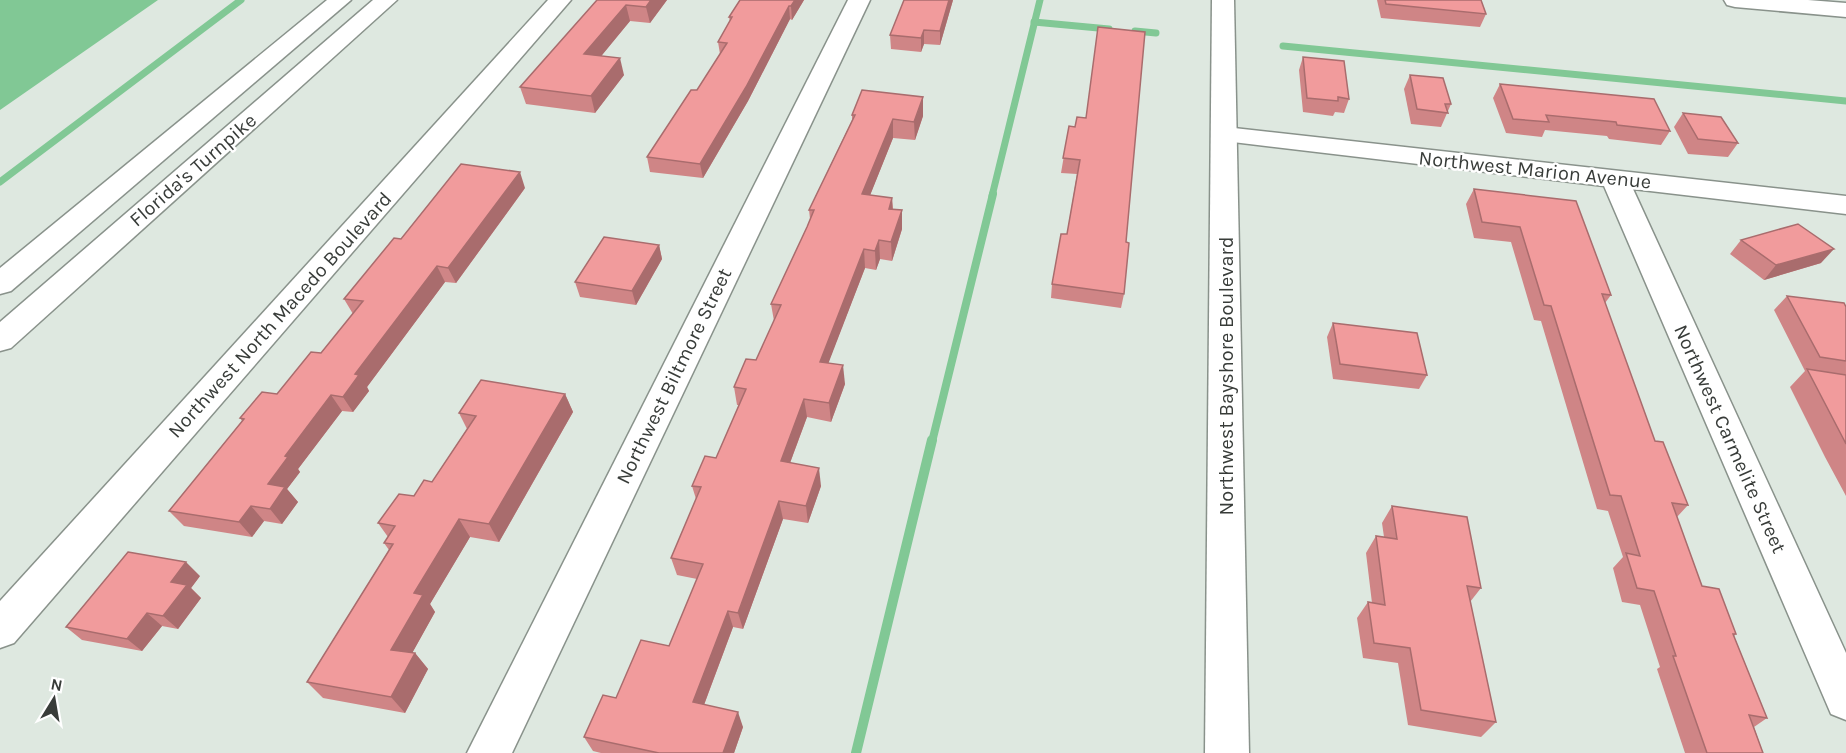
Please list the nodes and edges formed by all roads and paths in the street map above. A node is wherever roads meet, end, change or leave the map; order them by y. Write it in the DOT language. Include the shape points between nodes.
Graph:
graph roads {
  1 [pos="340,0"];
  2 [pos="386,0"];
  3 [pos="560,0"];
  4 [pos="859,0"];
  5 [pos="1223,0"];
  6 [pos="1735,0"];
  7 [pos="1841,0"];
  8 [pos="1846,8"];
  9 [pos="1225,135"];
  10 [pos="1615,179"];
  11 [pos="1846,205"];
  12 [pos="0,284"];
  13 [pos="0,340"];
  14 [pos="0,630"];
  15 [pos="1846,700"];
  16 [pos="489,753"];
  17 [pos="1227,753"];
  1 -- 12 [label="main road, Florida's Turnpike"];
  2 -- 13 [label="main road, Florida's Turnpike"];
  3 -- 14 [label="main road, Northwest North Macedo Boulevard"];
  4 -- 16 [label="main road, Northwest Biltmore Street"];
  5 -- 9 [label="main road, Northwest Bayshore Boulevard"];
  6 -- 8 [label="main road"];
  7 -- 8 [label="main road"];
  9 -- 10 [label="main road, Northwest Marion Avenue"];
  9 -- 17 [label="main road, Northwest Bayshore Boulevard"];
  10 -- 11 [label="main road, Northwest Marion Avenue"];
  10 -- 15 [label="main road, Northwest Carmelite Street"];
}
